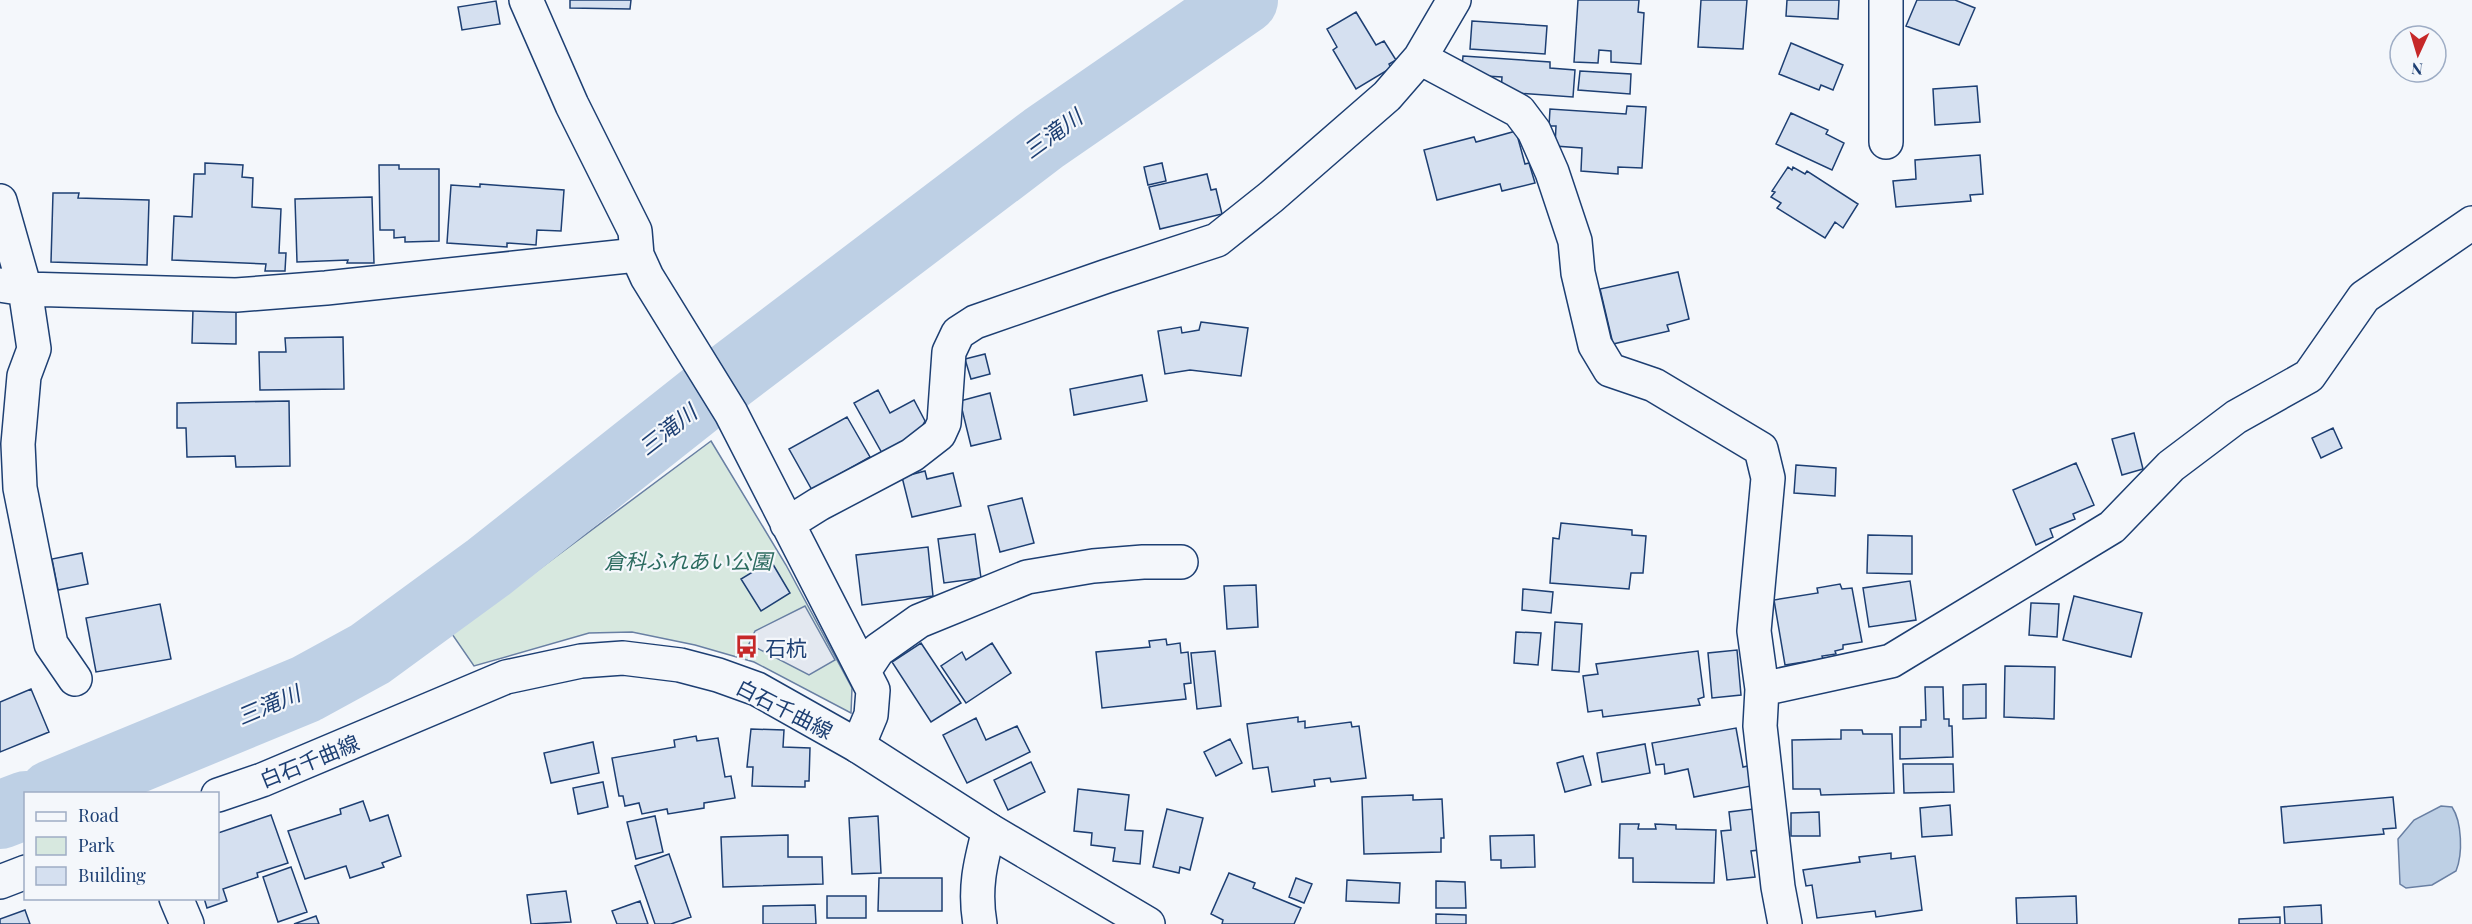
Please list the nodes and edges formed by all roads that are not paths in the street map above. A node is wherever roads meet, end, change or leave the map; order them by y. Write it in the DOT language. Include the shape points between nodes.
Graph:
graph roads {
  1 [pos="526,0"];
  2 [pos="1454,0"];
  3 [pos="1886,0"];
  4 [pos="1420,58"];
  5 [pos="1886,142"];
  6 [pos="0,201"];
  7 [pos="2472,223"];
  8 [pos="637,255"];
  9 [pos="13,287"];
  10 [pos="787,524"];
  11 [pos="1181,562"];
  12 [pos="864,671"];
  13 [pos="75,679"];
  14 [pos="1762,690"];
  15 [pos="858,746"];
  16 [pos="219,795"];
  17 [pos="989,830"];
  18 [pos="24,873"];
  19 [pos="0,882"];
  20 [pos="177,900"];
  21 [pos="187,924"];
  22 [pos="980,924"];
  23 [pos="1148,924"];
  24 [pos="1785,924"];
  1 -- 8 [label="street" via="634,231"];
  2 -- 4 [label="street"];
  3 -- 5 [label="street"];
  4 -- 10 [label="street" via="1386,96 1217,240 975,322 958,333 949,352 944,423 939,434 912,455"];
  4 -- 14 [label="street" via="1519,111 1534,131 1575,241 1578,273 1595,345 1610,370 1654,385 1761,449 1768,478 1754,631"];
  6 -- 9 [label="street"];
  7 -- 14 [label="street" via="2364,297 2309,376 2236,417 2171,466 2112,527 1891,661"];
  8 -- 9 [label="street" via="236,295"];
  8 -- 10 [label="street" via="646,277 729,408"];
  9 -- 13 [label="street" via="34,349 24,376 18,444 20,488 51,644"];
  10 -- 12 [label="street"];
  11 -- 12 [label="street" via="1094,566 1027,577 919,621 878,650"];
  12 -- 15 [label="street" via="873,690 871,715"];
  14 -- 24 [label="street" via="1760,726"];
  15 -- 16 [label="street, 白石千曲線" via="757,689 718,675 680,665 612,659 581,661 506,677"];
  15 -- 17 [label="street, 白石千曲線"];
  17 -- 22 [label="street" via="978,873"];
  17 -- 23 [label="street, 白石千曲線"];
  18 -- 19 [label="street"];
  20 -- 21 [label="street"];
}
